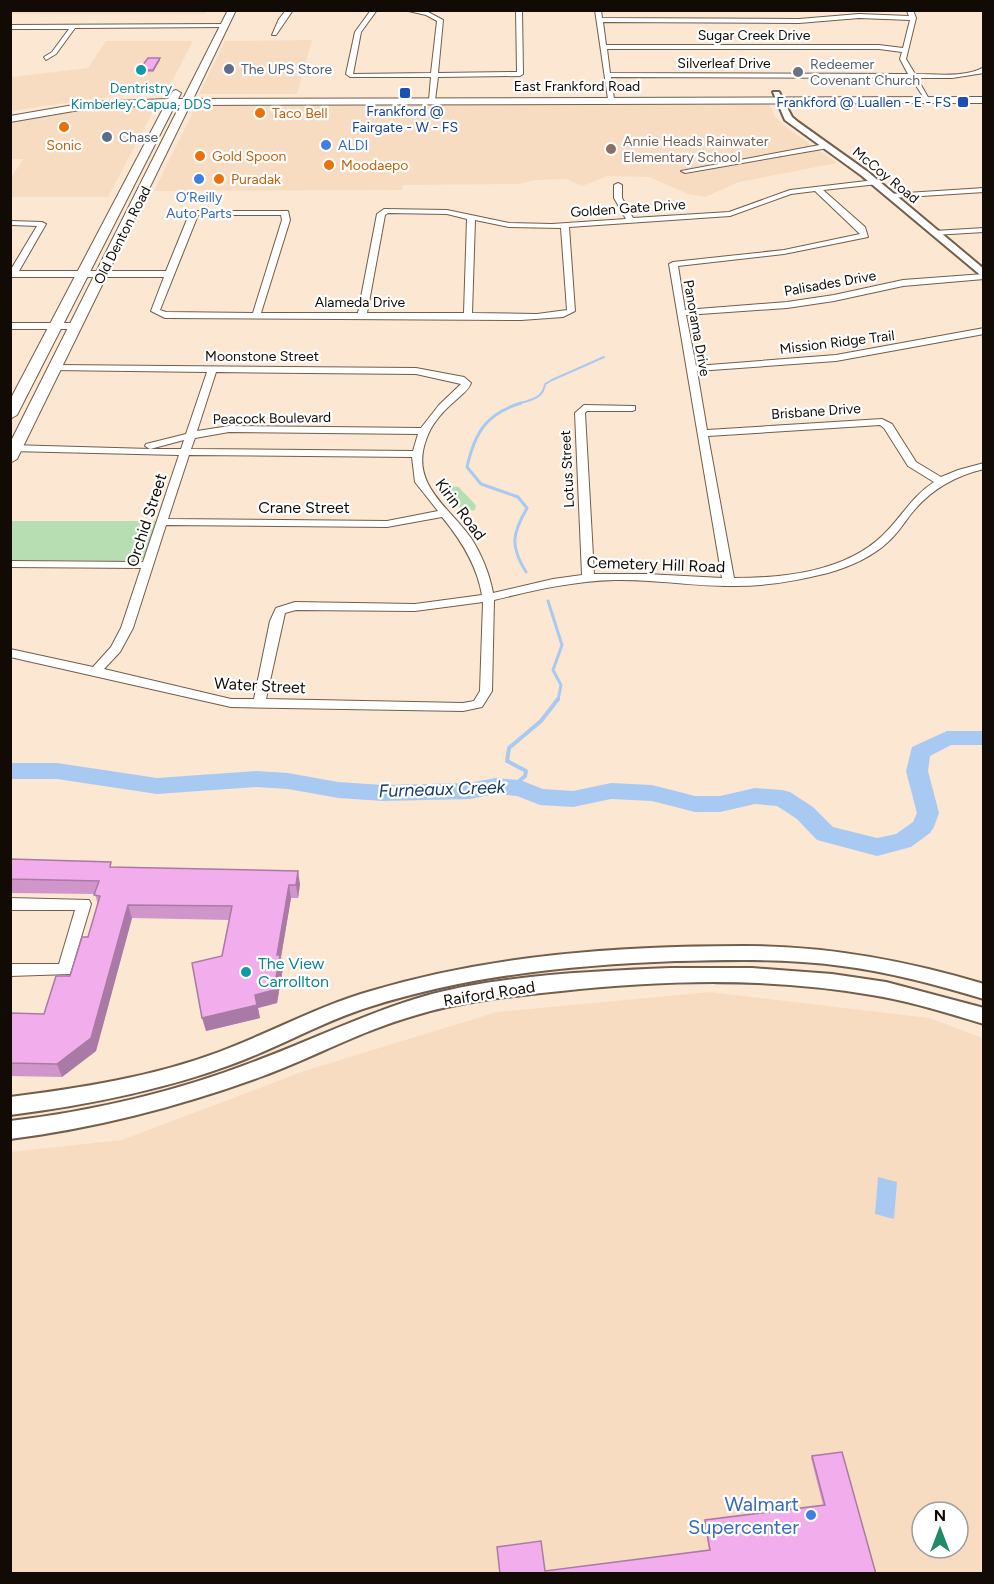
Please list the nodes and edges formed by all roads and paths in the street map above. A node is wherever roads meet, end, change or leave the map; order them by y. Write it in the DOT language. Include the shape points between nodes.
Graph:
graph roads {
  1 [pos="232,10"];
  2 [pos="290,10"];
  3 [pos="374,10"];
  4 [pos="407,10"];
  5 [pos="519,10"];
  6 [pos="598,10"];
  7 [pos="752,10"];
  8 [pos="831,10"];
  9 [pos="909,10"];
  10 [pos="835,18"];
  11 [pos="913,18"];
  12 [pos="600,20"];
  13 [pos="756,21"];
  14 [pos="224,26"];
  15 [pos="10,27"];
  16 [pos="73,27"];
  17 [pos="274,34"];
  18 [pos="603,47"];
  19 [pos="904,50"];
  20 [pos="196,52"];
  21 [pos="211,52"];
  22 [pos="46,58"];
  23 [pos="984,69"];
  24 [pos="607,75"];
  25 [pos="434,76"];
  26 [pos="912,76"];
  27 [pos="180,85"];
  28 [pos="984,95"];
  29 [pos="611,96"];
  30 [pos="432,97"];
  31 [pos="777,97"];
  32 [pos="924,97"];
  33 [pos="173,99"];
  34 [pos="188,99"];
  35 [pos="984,100"];
  36 [pos="10,113"];
  37 [pos="10,119"];
  38 [pos="825,146"];
  39 [pos="137,169"];
  40 [pos="155,169"];
  41 [pos="685,171"];
  42 [pos="874,182"];
  43 [pos="618,185"];
  44 [pos="817,189"];
  45 [pos="984,190"];
  46 [pos="891,196"];
  47 [pos="471,217"];
  48 [pos="631,221"];
  49 [pos="12,223"];
  50 [pos="565,225"];
  51 [pos="984,230"];
  52 [pos="934,233"];
  53 [pos="12,274"];
  54 [pos="83,274"];
  55 [pos="102,274"];
  56 [pos="170,274"];
  57 [pos="984,275"];
  58 [pos="682,313"];
  59 [pos="256,316"];
  60 [pos="362,316"];
  61 [pos="468,316"];
  62 [pos="10,326"];
  63 [pos="56,326"];
  64 [pos="76,326"];
  65 [pos="984,330"];
  66 [pos="55,368"];
  67 [pos="691,369"];
  68 [pos="212,370"];
  69 [pos="632,408"];
  70 [pos="10,415"];
  71 [pos="422,431"];
  72 [pos="702,433"];
  73 [pos="191,436"];
  74 [pos="124,451"];
  75 [pos="12,452"];
  76 [pos="186,452"];
  77 [pos="418,454"];
  78 [pos="984,466"];
  79 [pos="940,481"];
  80 [pos="445,513"];
  81 [pos="162,522"];
  82 [pos="10,564"];
  83 [pos="148,565"];
  84 [pos="588,578"];
  85 [pos="729,583"];
  86 [pos="489,597"];
  87 [pos="10,653"];
  88 [pos="95,672"];
  89 [pos="259,704"];
  90 [pos="478,704"];
  91 [pos="10,904"];
  92 [pos="10,970"];
  93 [pos="984,992"];
  94 [pos="984,1016"];
  95 [pos="159,1079"];
  96 [pos="164,1100"];
  97 [pos="10,1106"];
  98 [pos="10,1130"];
  1 -- 14 [label="main road, Old Denton Road"];
  2 -- 17 [label="street"];
  3 -- 25 [label="street" via="358,32 349,74"];
  4 -- 25 [label="street" via="440,20"];
  5 -- 25 [label="street" via="520,74"];
  6 -- 12 [label="street"];
  7 -- 13 [label="street"];
  8 -- 10 [label="street"];
  9 -- 11 [label="street"];
  10 -- 11 [label="street"];
  10 -- 13 [label="street"];
  11 -- 19 [label="street"];
  12 -- 13 [label="street"];
  12 -- 18 [label="street"];
  14 -- 16 [label="street"];
  14 -- 21 [label="main road, Old Denton Road"];
  15 -- 16 [label="street"];
  16 -- 22 [label="street"];
  18 -- 19 [label="street, Sugar Creek Drive"];
  18 -- 24 [label="street"];
  19 -- 26 [label="street" via="903,59"];
  20 -- 21 [label="main road"];
  21 -- 34 [label="main road, Old Denton Road"];
  23 -- 26 [label="street, Silverleaf Drive" via="952,76"];
  24 -- 26 [label="street, Silverleaf Drive"];
  24 -- 29 [label="street"];
  25 -- 30 [label="street"];
  26 -- 32 [label="street"];
  27 -- 33 [label="main road, Old Denton Road"];
  28 -- 32 [label="main road, East Frankford Road"];
  29 -- 30 [label="main road, East Frankford Road"];
  29 -- 31 [label="main road, East Frankford Road"];
  30 -- 34 [label="main road, East Frankford Road"];
  31 -- 32 [label="main road, East Frankford Road"];
  31 -- 38 [label="street, McCoy Road" via="788,118"];
  32 -- 35 [label="main road, East Frankford Road"];
  33 -- 34 [label="main road, East Frankford Road"];
  33 -- 36 [label="main road" via="92,100"];
  33 -- 37 [label="main road" via="91,105"];
  33 -- 39 [label="main road, Old Denton Road"];
  34 -- 40 [label="main road, Old Denton Road"];
  38 -- 41 [label="street"];
  38 -- 42 [label="street, McCoy Road"];
  39 -- 40 [label="main road"];
  39 -- 54 [label="main road, Old Denton Road"];
  40 -- 55 [label="main road, Old Denton Road"];
  42 -- 44 [label="street, Golden Gate Drive"];
  42 -- 46 [label="street, McCoy Road"];
  43 -- 48 [label="street" via="618,198"];
  44 -- 48 [label="street, Golden Gate Drive" via="776,196 730,214"];
  44 -- 58 [label="street, Panorama Drive" via="865,235 756,256 673,264"];
  45 -- 46 [label="street"];
  46 -- 52 [label="street, McCoy Road"];
  47 -- 50 [label="street, Golden Gate Drive" via="519,226"];
  47 -- 60 [label="street, Golden Gate Drive" via="437,211 381,214"];
  47 -- 61 [label="street"];
  48 -- 50 [label="street, Golden Gate Drive"];
  49 -- 53 [label="street" via="42,224"];
  50 -- 61 [label="street, Alameda Drive" via="571,311 565,315"];
  51 -- 52 [label="street"];
  52 -- 57 [label="street, McCoy Road"];
  53 -- 54 [label="street"];
  54 -- 55 [label="street"];
  54 -- 63 [label="main road, Old Denton Road"];
  55 -- 56 [label="street"];
  55 -- 64 [label="main road, Old Denton Road"];
  56 -- 59 [label="street, Alameda Drive" via="155,311 165,315"];
  56 -- 59 [label="street" via="196,213 285,213"];
  57 -- 58 [label="street, Palisades Drive" via="903,283 787,305"];
  58 -- 67 [label="street, Panorama Drive"];
  59 -- 60 [label="street, Alameda Drive"];
  60 -- 61 [label="street, Alameda Drive"];
  62 -- 63 [label="street"];
  63 -- 64 [label="street"];
  63 -- 70 [label="main road, Old Denton Road"];
  64 -- 66 [label="main road, Old Denton Road"];
  65 -- 67 [label="street, Mission Ridge Trail" via="828,359"];
  66 -- 68 [label="street, Moonstone Street"];
  66 -- 75 [label="main road, Old Denton Road"];
  67 -- 72 [label="street, Panorama Drive"];
  68 -- 71 [label="street, Moonstone Street" via="416,371 454,376 466,383"];
  68 -- 73 [label="street, Orchid Street"];
  69 -- 84 [label="street, Lotus Street" via="584,408 580,413"];
  71 -- 73 [label="street, Peacock Boulevard" via="229,429"];
  71 -- 77 [label="street, Kirin Road"];
  72 -- 79 [label="street, Brisbane Drive" via="882,422 912,464"];
  72 -- 85 [label="street, Panorama Drive"];
  73 -- 74 [label="street, Peacock Boulevard"];
  73 -- 76 [label="street, Orchid Street"];
  74 -- 75 [label="street, Peacock Boulevard"];
  74 -- 76 [label="street, Peacock Boulevard"];
  76 -- 77 [label="street, Peacock Boulevard"];
  76 -- 81 [label="street, Orchid Street"];
  77 -- 80 [label="street, Kirin Road" via="420,482"];
  78 -- 79 [label="street, Cemetery Hill Road"];
  79 -- 85 [label="street, Cemetery Hill Road" via="922,494 882,542 855,558 790,578"];
  80 -- 81 [label="street, Crane Street" via="387,524"];
  80 -- 86 [label="street, Kirin Road" via="479,564"];
  81 -- 83 [label="street, Orchid Street"];
  82 -- 83 [label="street"];
  83 -- 88 [label="street, Orchid Street" via="128,628"];
  84 -- 85 [label="street, Cemetery Hill Road"];
  84 -- 86 [label="street, Cemetery Hill Road"];
  86 -- 89 [label="street, Cemetery Hill Road" via="416,608 295,606 280,611"];
  86 -- 90 [label="street, Kirin Road" via="486,691"];
  87 -- 88 [label="street, Water Street"];
  88 -- 89 [label="street, Water Street" via="208,700"];
  89 -- 90 [label="street, Water Street"];
  91 -- 92 [label="street" via="84,904 65,970"];
  93 -- 95 [label="street, Raiford Road" via="885,966 799,954 593,957 443,979 367,999 223,1059"];
  94 -- 96 [label="street, Raiford Road" via="873,988 800,979 712,974 596,979 433,1002"];
  95 -- 96 [label="street"];
  95 -- 97 [label="street, Raiford Road"];
  96 -- 98 [label="street, Raiford Road" via="95,1118"];
}
